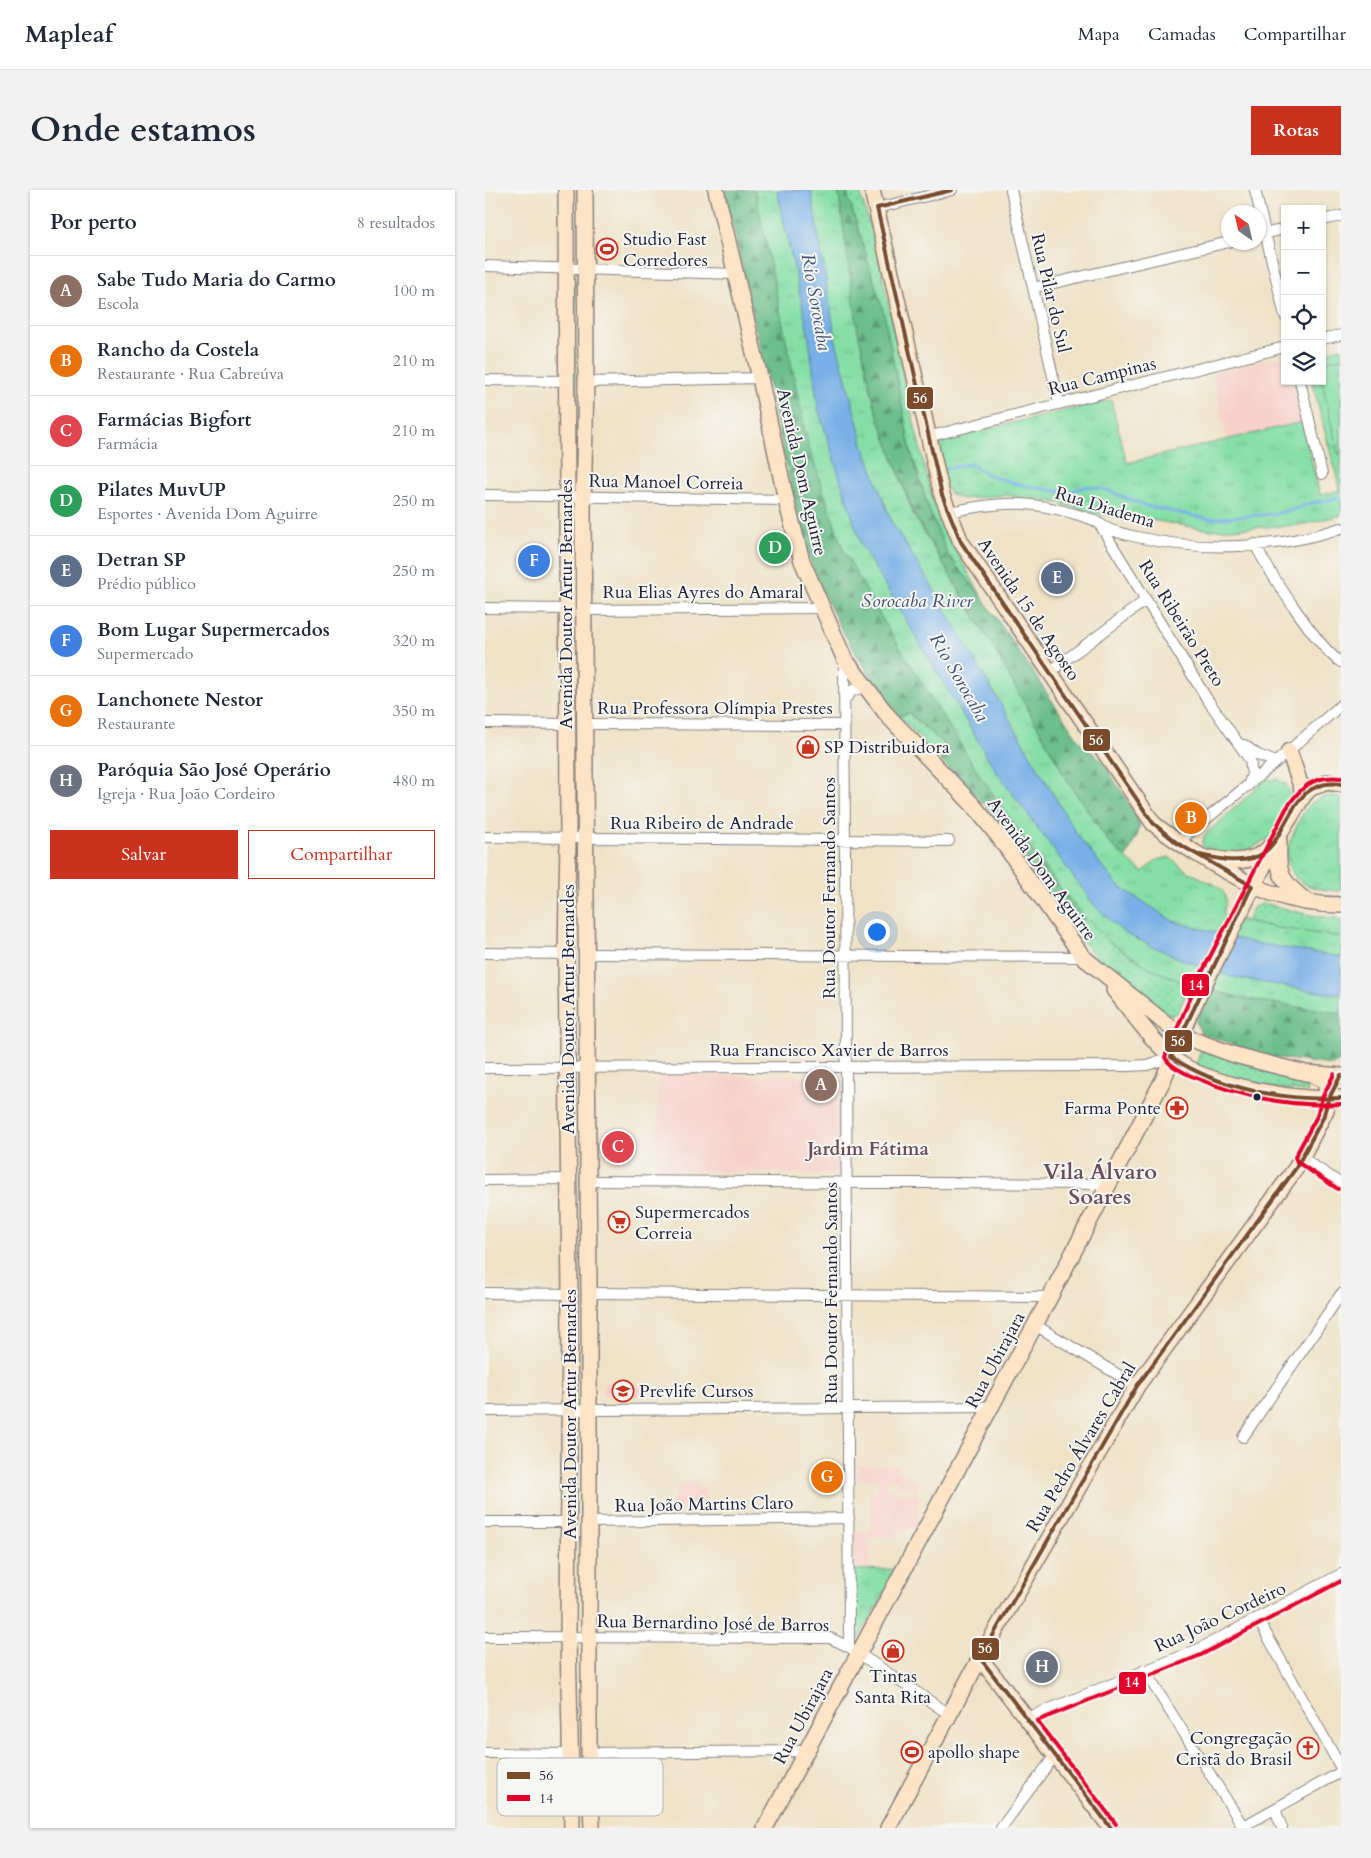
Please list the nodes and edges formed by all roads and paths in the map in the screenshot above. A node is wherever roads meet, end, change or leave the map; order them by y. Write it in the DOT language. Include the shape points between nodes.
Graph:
graph roads {
  1 [pos="566,190"];
  2 [pos="585,190"];
  3 [pos="716,190"];
  4 [pos="873,190"];
  5 [pos="952,190"];
  6 [pos="1011,190"];
  7 [pos="1255,190"];
  8 [pos="1257,205"];
  9 [pos="877,208"];
  10 [pos="1341,216"];
  11 [pos="1326,219"];
  12 [pos="1281,230"];
  13 [pos="1266,233"];
  14 [pos="1221,244"];
  15 [pos="1266,248"];
  16 [pos="485,266"];
  17 [pos="585,268"];
  18 [pos="566,269"];
  19 [pos="736,274"];
  20 [pos="1033,288"];
  21 [pos="1281,302"];
  22 [pos="1341,335"];
  23 [pos="1326,338"];
  24 [pos="1281,348"];
  25 [pos="760,378"];
  26 [pos="485,380"];
  27 [pos="567,381"];
  28 [pos="586,382"];
  29 [pos="1301,385"];
  30 [pos="1059,403"];
  31 [pos="927,437"];
  32 [pos="1322,474"];
  33 [pos="485,495"];
  34 [pos="567,496"];
  35 [pos="583,496"];
  36 [pos="786,500"];
  37 [pos="949,512"];
  38 [pos="1098,522"];
  39 [pos="1341,528"];
  40 [pos="1255,544"];
  41 [pos="1146,600"];
  42 [pos="485,608"];
  43 [pos="822,608"];
  44 [pos="567,609"];
  45 [pos="584,610"];
  46 [pos="845,658"];
  47 [pos="1341,662"];
  48 [pos="1049,672"];
  49 [pos="867,687"];
  50 [pos="845,699"];
  51 [pos="1341,705"];
  52 [pos="485,723"];
  53 [pos="568,724"];
  54 [pos="585,724"];
  55 [pos="845,725"];
  56 [pos="1239,742"];
  57 [pos="1289,751"];
  58 [pos="1276,762"];
  59 [pos="1341,784"];
  60 [pos="1248,786"];
  61 [pos="1304,795"];
  62 [pos="1279,835"];
  63 [pos="485,837"];
  64 [pos="568,838"];
  65 [pos="586,838"];
  66 [pos="845,840"];
  67 [pos="949,841"];
  68 [pos="1177,843"];
  69 [pos="1202,856"];
  70 [pos="1252,886"];
  71 [pos="1308,902"];
  72 [pos="1341,905"];
  73 [pos="485,953"];
  74 [pos="566,954"];
  75 [pos="587,954"];
  76 [pos="846,956"];
  77 [pos="1083,957"];
  78 [pos="1097,970"];
  79 [pos="1180,1035"];
  80 [pos="1171,1057"];
  81 [pos="847,1065"];
  82 [pos="485,1068"];
  83 [pos="567,1068"];
  84 [pos="586,1068"];
  85 [pos="1306,1073"];
  86 [pos="1341,1075"];
  87 [pos="1334,1099"];
  88 [pos="1301,1158"];
  89 [pos="568,1179"];
  90 [pos="485,1180"];
  91 [pos="587,1181"];
  92 [pos="847,1182"];
  93 [pos="1109,1184"];
  94 [pos="1341,1184"];
  95 [pos="485,1293"];
  96 [pos="589,1293"];
  97 [pos="570,1294"];
  98 [pos="848,1294"];
  99 [pos="1341,1294"];
  100 [pos="1050,1297"];
  101 [pos="1035,1325"];
  102 [pos="1137,1386"];
  103 [pos="991,1407"];
  104 [pos="848,1408"];
  105 [pos="485,1410"];
  106 [pos="569,1410"];
  107 [pos="589,1410"];
  108 [pos="1243,1437"];
  109 [pos="849,1518"];
  110 [pos="485,1522"];
  111 [pos="568,1522"];
  112 [pos="589,1522"];
  113 [pos="1341,1574"];
  114 [pos="1258,1619"];
  115 [pos="485,1637"];
  116 [pos="569,1637"];
  117 [pos="589,1637"];
  118 [pos="854,1651"];
  119 [pos="980,1658"];
  120 [pos="1144,1670"];
  121 [pos="949,1714"];
  122 [pos="1027,1718"];
  123 [pos="806,1751"];
  124 [pos="485,1753"];
  125 [pos="589,1753"];
  126 [pos="569,1754"];
  127 [pos="1056,1754"];
  128 [pos="569,1758"];
  129 [pos="589,1758"];
  130 [pos="1341,1770"];
  131 [pos="1275,1809"];
  132 [pos="1242,1827"];
  133 [pos="765,1828"];
  134 [pos="888,1828"];
  135 [pos="1001,1828"];
  136 [pos="1111,1828"];
  137 [pos="1282,1828"];
  1 -- 18 [label="main road, Avenida Doutor Artur Bernardes"];
  2 -- 17 [label="main road, Avenida Doutor Artur Bernardes"];
  3 -- 19 [label="main road, Avenida Dom Aguirre"];
  4 -- 9 [label="main road, Avenida 15 de Agosto"];
  5 -- 9 [label="street"];
  6 -- 20 [label="street, Rua Pilar do Sul"];
  7 -- 8 [label="street"];
  9 -- 31 [label="main road, Avenida 15 de Agosto"];
  10 -- 11 [label="street"];
  12 -- 13 [label="street"];
  14 -- 20 [label="street"];
  15 -- 21 [label="street"];
  16 -- 18 [label="street"];
  17 -- 18 [label="street"];
  17 -- 19 [label="street"];
  17 -- 28 [label="main road, Avenida Doutor Artur Bernardes"];
  18 -- 27 [label="main road, Avenida Doutor Artur Bernardes"];
  19 -- 25 [label="main road, Avenida Dom Aguirre"];
  20 -- 30 [label="street, Rua Pilar do Sul"];
  22 -- 23 [label="street"];
  24 -- 30 [label="street, Rua Campinas"];
  25 -- 28 [label="street"];
  25 -- 36 [label="main road, Avenida Dom Aguirre"];
  26 -- 27 [label="street"];
  27 -- 34 [label="main road, Avenida Doutor Artur Bernardes"];
  28 -- 35 [label="main road, Avenida Doutor Artur Bernardes"];
  29 -- 32 [label="street"];
  30 -- 31 [label="street, Rua Campinas"];
  31 -- 37 [label="main road, Avenida 15 de Agosto"];
  33 -- 34 [label="street, Rua Manoel Correia"];
  34 -- 35 [label="street, Rua Manoel Correia"];
  34 -- 44 [label="main road, Avenida Doutor Artur Bernardes"];
  35 -- 36 [label="street, Rua Manoel Correia"];
  35 -- 45 [label="main road, Avenida Doutor Artur Bernardes"];
  36 -- 43 [label="main road, Avenida Dom Aguirre" via="802,561"];
  37 -- 38 [label="street, Rua Diadema" via="1001,503 1035,504"];
  37 -- 48 [label="main road, Avenida 15 de Agosto" via="967,553"];
  38 -- 40 [label="street, Rua Diadema" via="1109,530 1139,538 1195,545"];
  38 -- 41 [label="street, Rua Ribeirão Preto"];
  39 -- 40 [label="street, Rua Diadema"];
  40 -- 47 [label="street" via="1319,642"];
  41 -- 48 [label="street"];
  41 -- 56 [label="street, Rua Ribeirão Preto" via="1207,699"];
  42 -- 44 [label="street"];
  43 -- 45 [label="street, Rua Elias Ayres do Amaral"];
  43 -- 46 [label="main road, Avenida Dom Aguirre"];
  44 -- 53 [label="main road, Avenida Doutor Artur Bernardes"];
  45 -- 54 [label="main road, Avenida Doutor Artur Bernardes"];
  46 -- 49 [label="main road, Avenida Dom Aguirre"];
  46 -- 50 [label="street, Rua Doutor Fernando Santos"];
  48 -- 68 [label="main road, Avenida 15 de Agosto" via="1153,823"];
  49 -- 50 [label="street" via="853,690"];
  49 -- 77 [label="main road, Avenida Dom Aguirre" via="906,736 973,805 999,837"];
  50 -- 55 [label="street, Rua Doutor Fernando Santos"];
  51 -- 57 [label="street"];
  52 -- 53 [label="street"];
  53 -- 64 [label="main road, Avenida Doutor Artur Bernardes"];
  54 -- 55 [label="street, Rua Professora Olímpia Prestes"];
  54 -- 65 [label="main road, Avenida Doutor Artur Bernardes"];
  55 -- 66 [label="street, Rua Doutor Fernando Santos"];
  56 -- 58 [label="street, Rua Ribeirão Preto"];
  56 -- 60 [label="street, Rua Ribeirão Preto" via="1253,766"];
  57 -- 58 [label="street"];
  57 -- 61 [label="main road"];
  58 -- 60 [label="street"];
  59 -- 61 [label="main road" via="1327,782 1311,788"];
  60 -- 68 [label="street"];
  61 -- 62 [label="main road"];
  62 -- 69 [label="main road" via="1255,858 1229,861"];
  62 -- 70 [label="main road"];
  62 -- 71 [label="main road" via="1279,871 1283,879"];
  63 -- 64 [label="street, Rua Ribeiro de Andrade"];
  64 -- 65 [label="street, Rua Ribeiro de Andrade"];
  64 -- 74 [label="main road, Avenida Doutor Artur Bernardes"];
  65 -- 66 [label="street, Rua Ribeiro de Andrade"];
  65 -- 75 [label="main road, Avenida Doutor Artur Bernardes"];
  66 -- 67 [label="street, Rua Ribeiro de Andrade"];
  66 -- 76 [label="street, Rua Doutor Fernando Santos"];
  68 -- 69 [label="main road, Avenida 15 de Agosto"];
  69 -- 70 [label="main road, Avenida 15 de Agosto"];
  70 -- 71 [label="main road, Avenida 15 de Agosto" via="1281,897"];
  70 -- 79 [label="main road, Rua Ubirajara"];
  71 -- 72 [label="main road, Avenida 15 de Agosto"];
  73 -- 74 [label="street"];
  74 -- 83 [label="main road, Avenida Doutor Artur Bernardes"];
  75 -- 76 [label="street"];
  75 -- 84 [label="main road, Avenida Doutor Artur Bernardes"];
  76 -- 77 [label="street"];
  76 -- 81 [label="street, Rua Doutor Fernando Santos"];
  77 -- 78 [label="main road, Avenida Dom Aguirre"];
  78 -- 79 [label="main road, Avenida Dom Aguirre"];
  78 -- 80 [label="main road, Avenida Dom Aguirre"];
  79 -- 80 [label="main road, Rua Ubirajara"];
  79 -- 85 [label="main road, Avenida Dom Aguirre" via="1235,1055"];
  80 -- 81 [label="street, Rua Francisco Xavier de Barros" via="1147,1065 1129,1066"];
  80 -- 87 [label="main road, Avenida Dom Aguirre" via="1195,1072 1250,1089 1303,1098"];
  80 -- 93 [label="main road, Rua Ubirajara" via="1163,1080"];
  81 -- 84 [label="street, Rua Francisco Xavier de Barros"];
  81 -- 92 [label="street, Rua Doutor Fernando Santos"];
  82 -- 83 [label="street, Rua Francisco Xavier de Barros"];
  83 -- 84 [label="street, Rua Francisco Xavier de Barros"];
  83 -- 89 [label="main road, Avenida Doutor Artur Bernardes"];
  84 -- 91 [label="main road, Avenida Doutor Artur Bernardes"];
  85 -- 86 [label="main road, Avenida Dom Aguirre"];
  85 -- 87 [label="main road" via="1325,1081"];
  86 -- 87 [label="main road, Rua Pedro Álvares Cabral"];
  87 -- 88 [label="main road, Rua Pedro Álvares Cabral"];
  88 -- 94 [label="street"];
  88 -- 102 [label="main road, Rua Pedro Álvares Cabral"];
  89 -- 90 [label="street"];
  89 -- 97 [label="main road, Avenida Doutor Artur Bernardes"];
  91 -- 92 [label="street"];
  91 -- 96 [label="main road, Avenida Doutor Artur Bernardes"];
  92 -- 93 [label="street"];
  92 -- 98 [label="street, Rua Doutor Fernando Santos"];
  93 -- 100 [label="main road, Rua Ubirajara"];
  95 -- 97 [label="street"];
  96 -- 98 [label="street"];
  96 -- 107 [label="main road, Avenida Doutor Artur Bernardes"];
  97 -- 106 [label="main road, Avenida Doutor Artur Bernardes"];
  98 -- 100 [label="street"];
  98 -- 104 [label="street, Rua Doutor Fernando Santos"];
  99 -- 108 [label="street"];
  100 -- 101 [label="main road, Rua Ubirajara"];
  101 -- 102 [label="street"];
  101 -- 103 [label="main road, Rua Ubirajara"];
  102 -- 119 [label="main road, Rua Pedro Álvares Cabral"];
  103 -- 104 [label="street"];
  103 -- 118 [label="main road, Rua Ubirajara"];
  104 -- 107 [label="street"];
  104 -- 109 [label="street, Rua Doutor Fernando Santos"];
  105 -- 106 [label="street"];
  106 -- 107 [label="street"];
  106 -- 111 [label="main road, Avenida Doutor Artur Bernardes"];
  107 -- 112 [label="main road, Avenida Doutor Artur Bernardes"];
  109 -- 112 [label="street, Rua João Martins Claro"];
  109 -- 118 [label="street, Rua Doutor Fernando Santos"];
  110 -- 111 [label="street"];
  111 -- 116 [label="main road, Avenida Doutor Artur Bernardes"];
  112 -- 117 [label="main road, Avenida Doutor Artur Bernardes"];
  113 -- 114 [label="street, Rua João Cordeiro"];
  114 -- 120 [label="street, Rua João Cordeiro" via="1199,1649"];
  114 -- 130 [label="street"];
  115 -- 116 [label="street, Rua Bernardino José de Barros"];
  116 -- 117 [label="street, Rua Bernardino José de Barros"];
  116 -- 126 [label="main road, Avenida Doutor Artur Bernardes"];
  117 -- 118 [label="street, Rua Bernardino José de Barros" via="830,1638"];
  117 -- 125 [label="main road, Avenida Doutor Artur Bernardes"];
  118 -- 121 [label="street, Rua Bernardino José de Barros"];
  118 -- 123 [label="main road, Rua Ubirajara"];
  119 -- 121 [label="main road, Rua Pedro Álvares Cabral"];
  119 -- 122 [label="main road"];
  120 -- 122 [label="street, Rua João Cordeiro"];
  120 -- 132 [label="street"];
  121 -- 134 [label="main road, Rua Pedro Álvares Cabral"];
  122 -- 127 [label="main road"];
  123 -- 125 [label="street"];
  123 -- 133 [label="main road, Rua Ubirajara"];
  124 -- 126 [label="street"];
  125 -- 129 [label="main road, Avenida Doutor Artur Bernardes"];
  126 -- 128 [label="main road, Avenida Doutor Artur Bernardes"];
  127 -- 135 [label="street"];
  127 -- 136 [label="main road"];
  130 -- 131 [label="street"];
  131 -- 132 [label="street"];
  131 -- 137 [label="street"];
}
